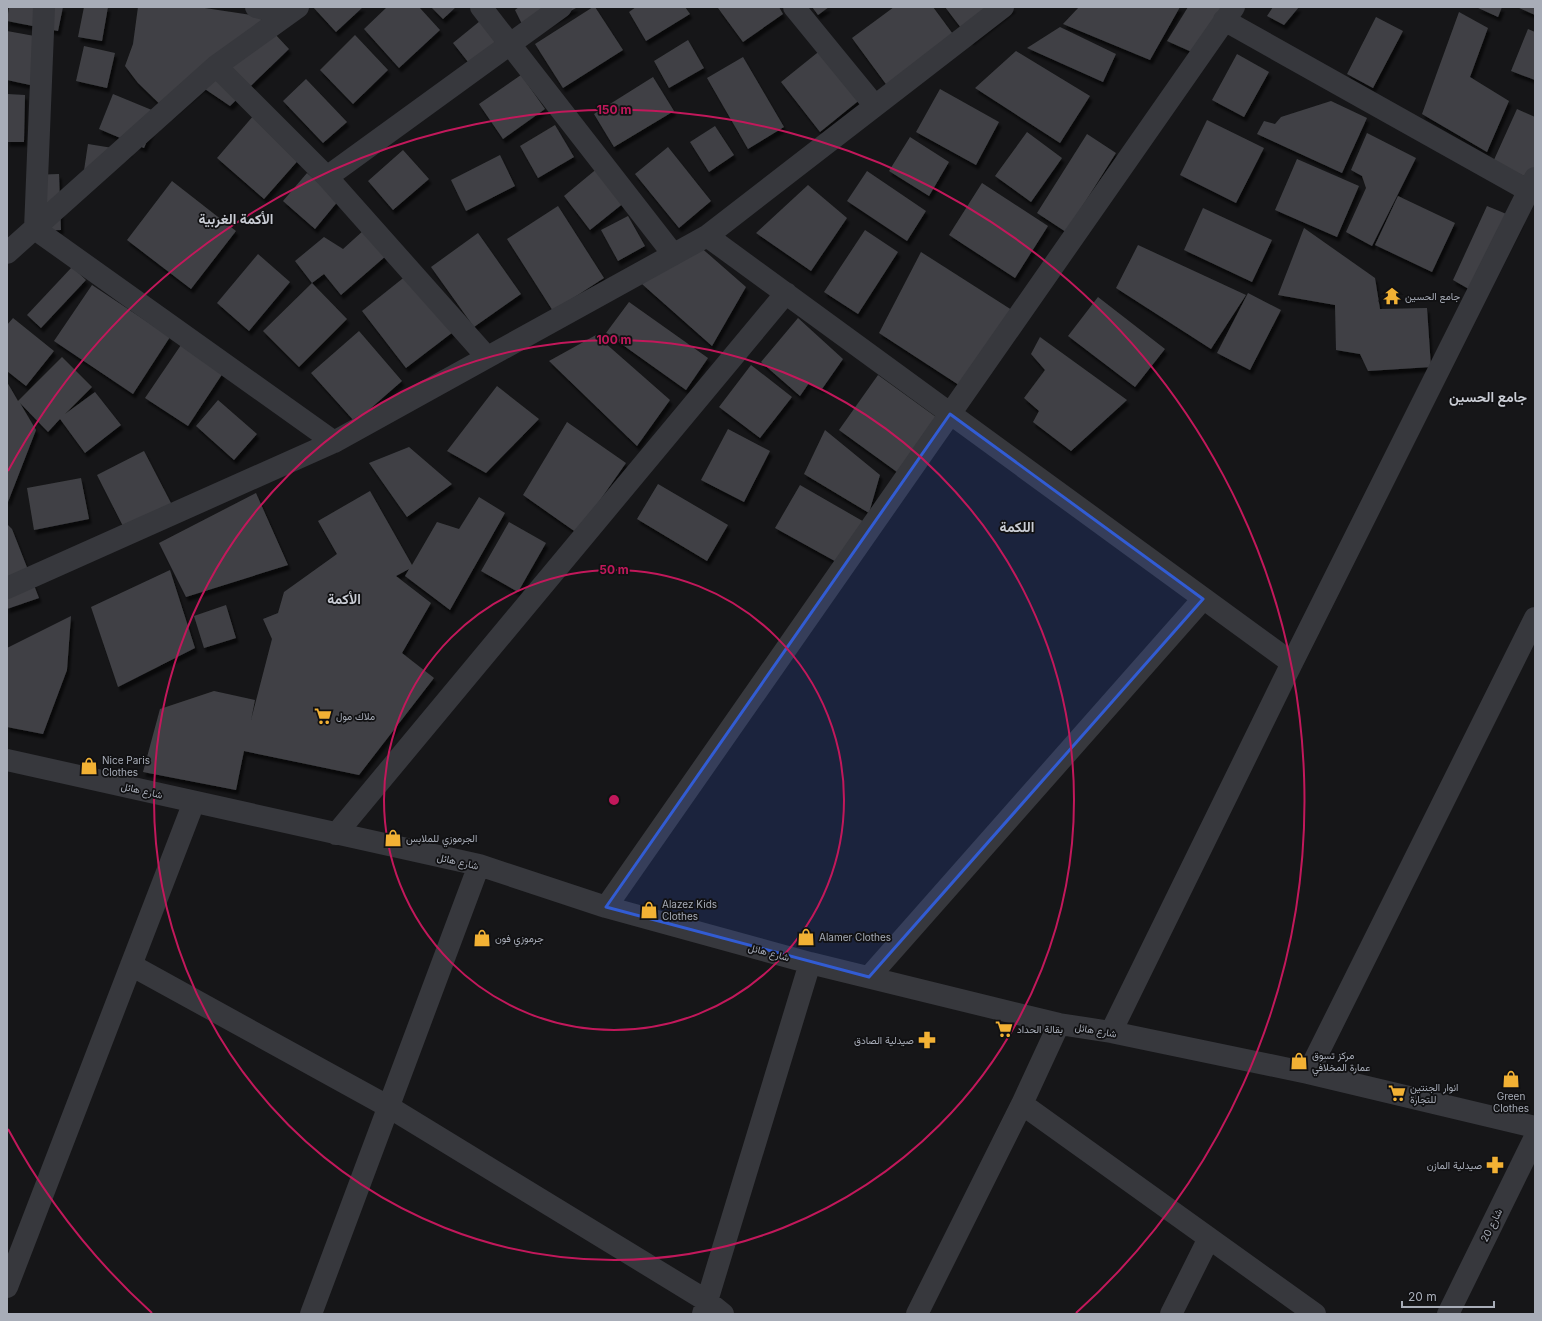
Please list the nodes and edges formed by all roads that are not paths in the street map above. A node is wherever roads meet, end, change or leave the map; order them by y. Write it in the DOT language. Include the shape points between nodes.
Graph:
graph roads {
  1 [pos="44,7"];
  2 [pos="256,7"];
  3 [pos="481,7"];
  4 [pos="561,7"];
  5 [pos="794,7"];
  6 [pos="1003,7"];
  7 [pos="292,11"];
  8 [pos="1229,14"];
  9 [pos="510,44"];
  10 [pos="216,66"];
  11 [pos="875,106"];
  12 [pos="327,177"];
  13 [pos="1532,184"];
  14 [pos="35,229"];
  15 [pos="707,236"];
  16 [pos="8,250"];
  17 [pos="673,254"];
  18 [pos="786,293"];
  19 [pos="487,357"];
  20 [pos="950,414"];
  21 [pos="334,442"];
  22 [pos="7,588"];
  23 [pos="1203,599"];
  24 [pos="1535,618"];
  25 [pos="1292,663"];
  26 [pos="7,760"];
  27 [pos="194,802"];
  28 [pos="336,834"];
  29 [pos="479,865"];
  30 [pos="606,907"];
  31 [pos="810,963"];
  32 [pos="131,965"];
  33 [pos="869,977"];
  34 [pos="1059,1024"];
  35 [pos="1111,1032"];
  36 [pos="1308,1073"];
  37 [pos="1022,1104"];
  38 [pos="389,1107"];
  39 [pos="1535,1127"];
  40 [pos="1535,1137"];
  41 [pos="1209,1238"];
  42 [pos="7,1287"];
  43 [pos="711,1310"];
  44 [pos="311,1314"];
  45 [pos="917,1314"];
  46 [pos="1171,1314"];
  47 [pos="1315,1314"];
  48 [pos="1448,1314"];
  1 -- 14 [label="street"];
  2 -- 7 [label="street"];
  3 -- 9 [label="street"];
  4 -- 9 [label="street"];
  5 -- 11 [label="street"];
  6 -- 11 [label="street"];
  7 -- 10 [label="street"];
  8 -- 13 [label="street"];
  8 -- 20 [label="street"];
  9 -- 12 [label="street"];
  9 -- 17 [label="street"];
  10 -- 12 [label="street"];
  10 -- 14 [label="street"];
  11 -- 15 [label="street"];
  12 -- 19 [label="street"];
  13 -- 25 [label="street"];
  14 -- 16 [label="street"];
  14 -- 21 [label="street"];
  15 -- 17 [label="street"];
  15 -- 18 [label="street"];
  17 -- 19 [label="street"];
  18 -- 20 [label="street"];
  18 -- 28 [label="street"];
  19 -- 21 [label="street"];
  20 -- 23 [label="street"];
  20 -- 30 [label="street"];
  21 -- 22 [label="street"];
  23 -- 25 [label="street"];
  23 -- 33 [label="street"];
  24 -- 36 [label="street"];
  25 -- 35 [label="street"];
  26 -- 27 [label="street, شارع هائل"];
  27 -- 28 [label="street, شارع هائل"];
  27 -- 32 [label="street"];
  28 -- 29 [label="street, شارع هائل"];
  29 -- 30 [label="street, شارع هائل"];
  29 -- 38 [label="street"];
  30 -- 31 [label="street, شارع هائل"];
  31 -- 33 [label="street, شارع هائل"];
  31 -- 43 [label="street"];
  32 -- 38 [label="street"];
  32 -- 42 [label="street"];
  33 -- 34 [label="street, شارع هائل"];
  34 -- 35 [label="street, شارع هائل"];
  34 -- 37 [label="street"];
  35 -- 36 [label="street, شارع هائل"];
  36 -- 39 [label="street, شارع هائل"];
  37 -- 41 [label="street"];
  37 -- 45 [label="street"];
  38 -- 43 [label="street"];
  38 -- 44 [label="street"];
  40 -- 48 [label="street, شارع 20"];
  41 -- 46 [label="street"];
  41 -- 47 [label="street"];
}
